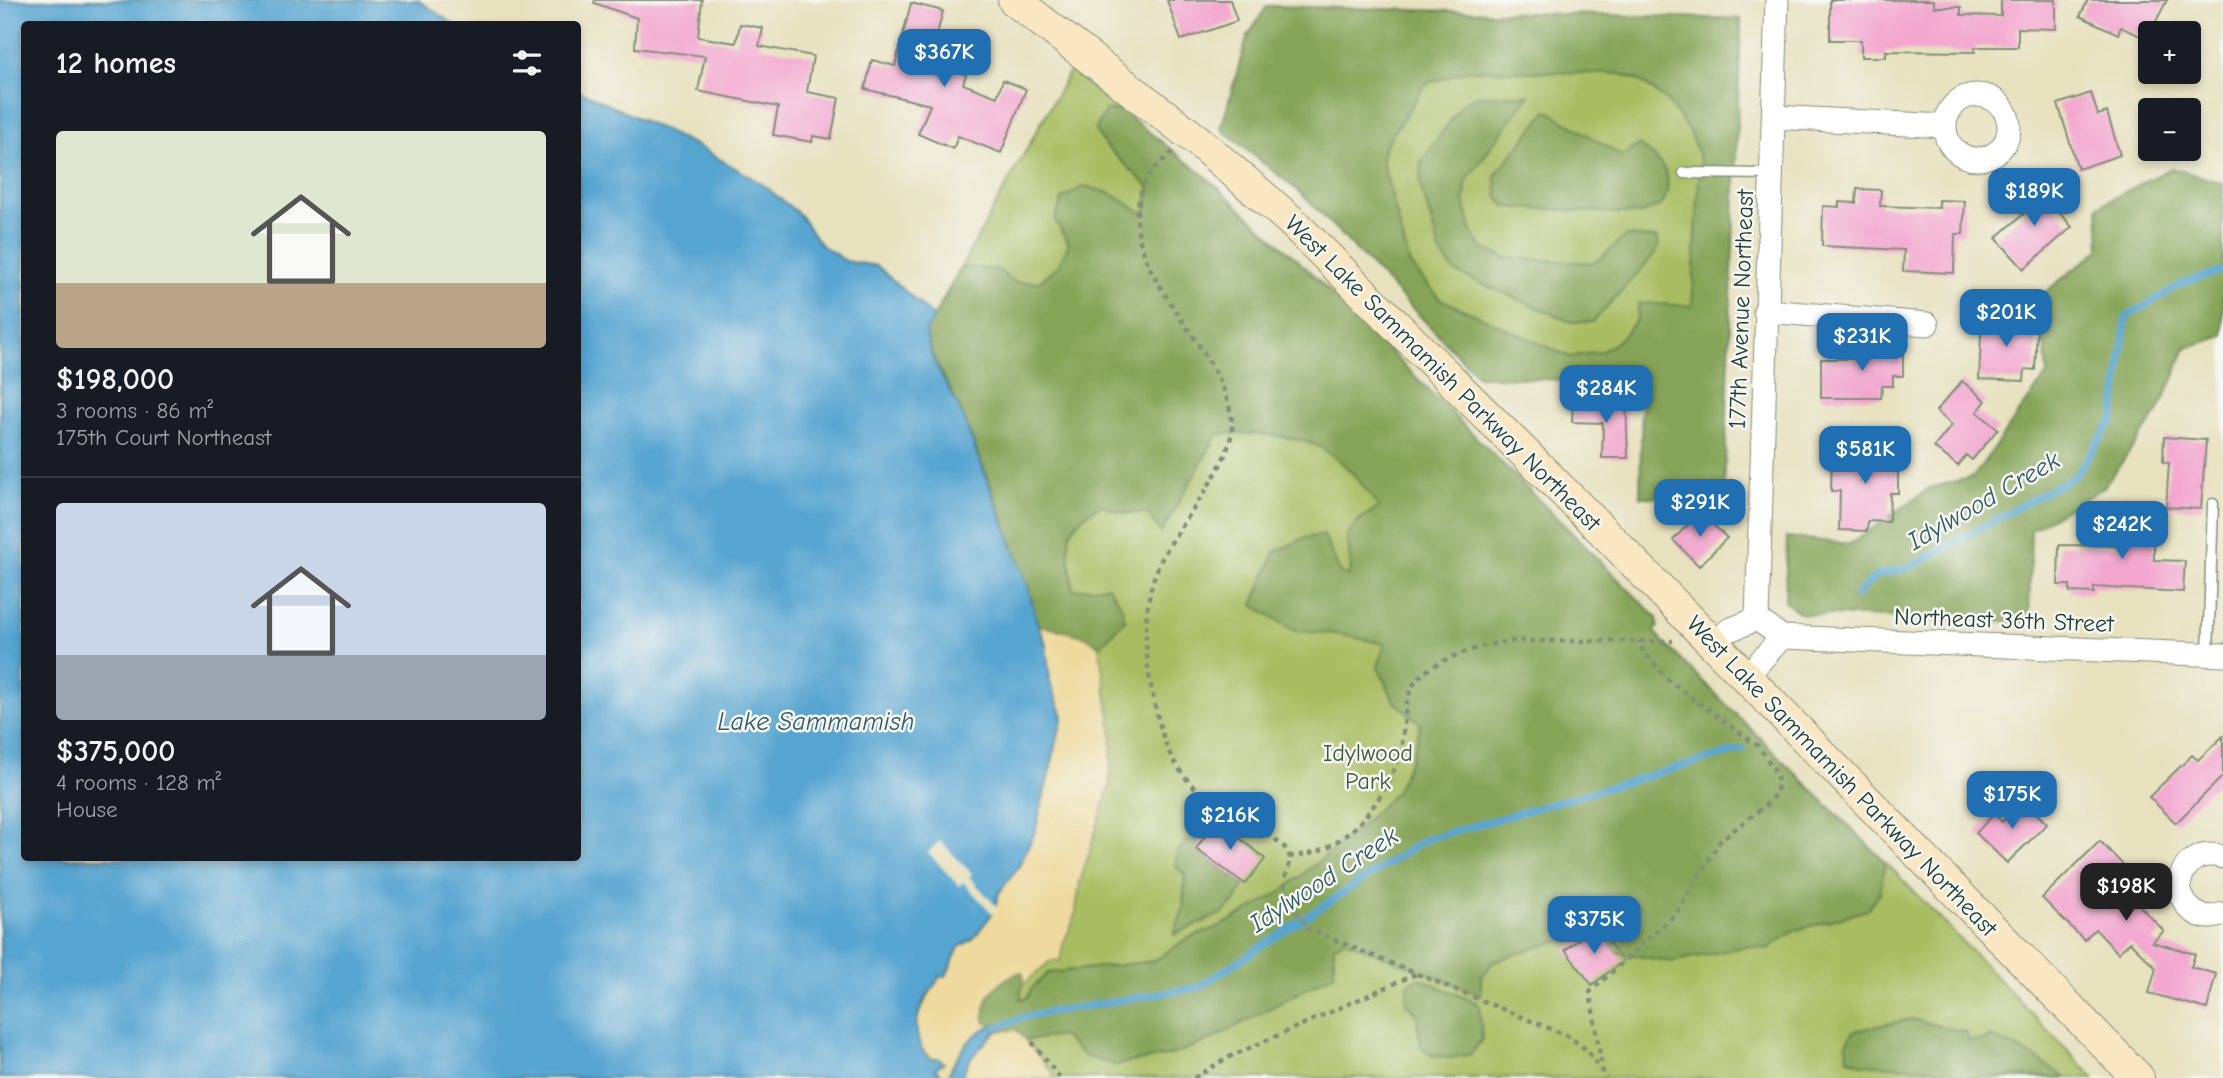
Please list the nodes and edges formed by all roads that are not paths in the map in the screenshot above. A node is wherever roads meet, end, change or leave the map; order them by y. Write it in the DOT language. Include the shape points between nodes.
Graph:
graph roads {
  1 [pos="1014,0"];
  2 [pos="1777,0"];
  3 [pos="1774,117"];
  4 [pos="1945,126"];
  5 [pos="1684,173"];
  6 [pos="1772,174"];
  7 [pos="1765,311"];
  8 [pos="1927,324"];
  9 [pos="2213,504"];
  10 [pos="1757,619"];
  11 [pos="1782,637"];
  12 [pos="1714,645"];
  13 [pos="2215,655"];
  14 [pos="1745,678"];
  15 [pos="2223,857"];
  16 [pos="2223,914"];
  17 [pos="2138,1078"];
  1 -- 12 [label="main road, West Lake Sammamish Parkway Northeast" via="1189,134 1290,220"];
  2 -- 3 [label="street, 177th Avenue Northeast"];
  3 -- 4 [label="street"];
  3 -- 6 [label="street, 177th Avenue Northeast"];
  5 -- 6 [label="lane"];
  6 -- 7 [label="street, 177th Avenue Northeast"];
  7 -- 8 [label="street"];
  7 -- 10 [label="street, 177th Avenue Northeast"];
  9 -- 13 [label="lane"];
  10 -- 11 [label="street"];
  10 -- 12 [label="street" via="1729,630"];
  11 -- 13 [label="street, Northeast 36th Street"];
  11 -- 14 [label="street"];
  12 -- 14 [label="main road, West Lake Sammamish Parkway Northeast"];
  14 -- 17 [label="main road, West Lake Sammamish Parkway Northeast"];
  15 -- 16 [label="street" via="2213,854 2192,860 2184,867 2179,888 2196,914"];
}
